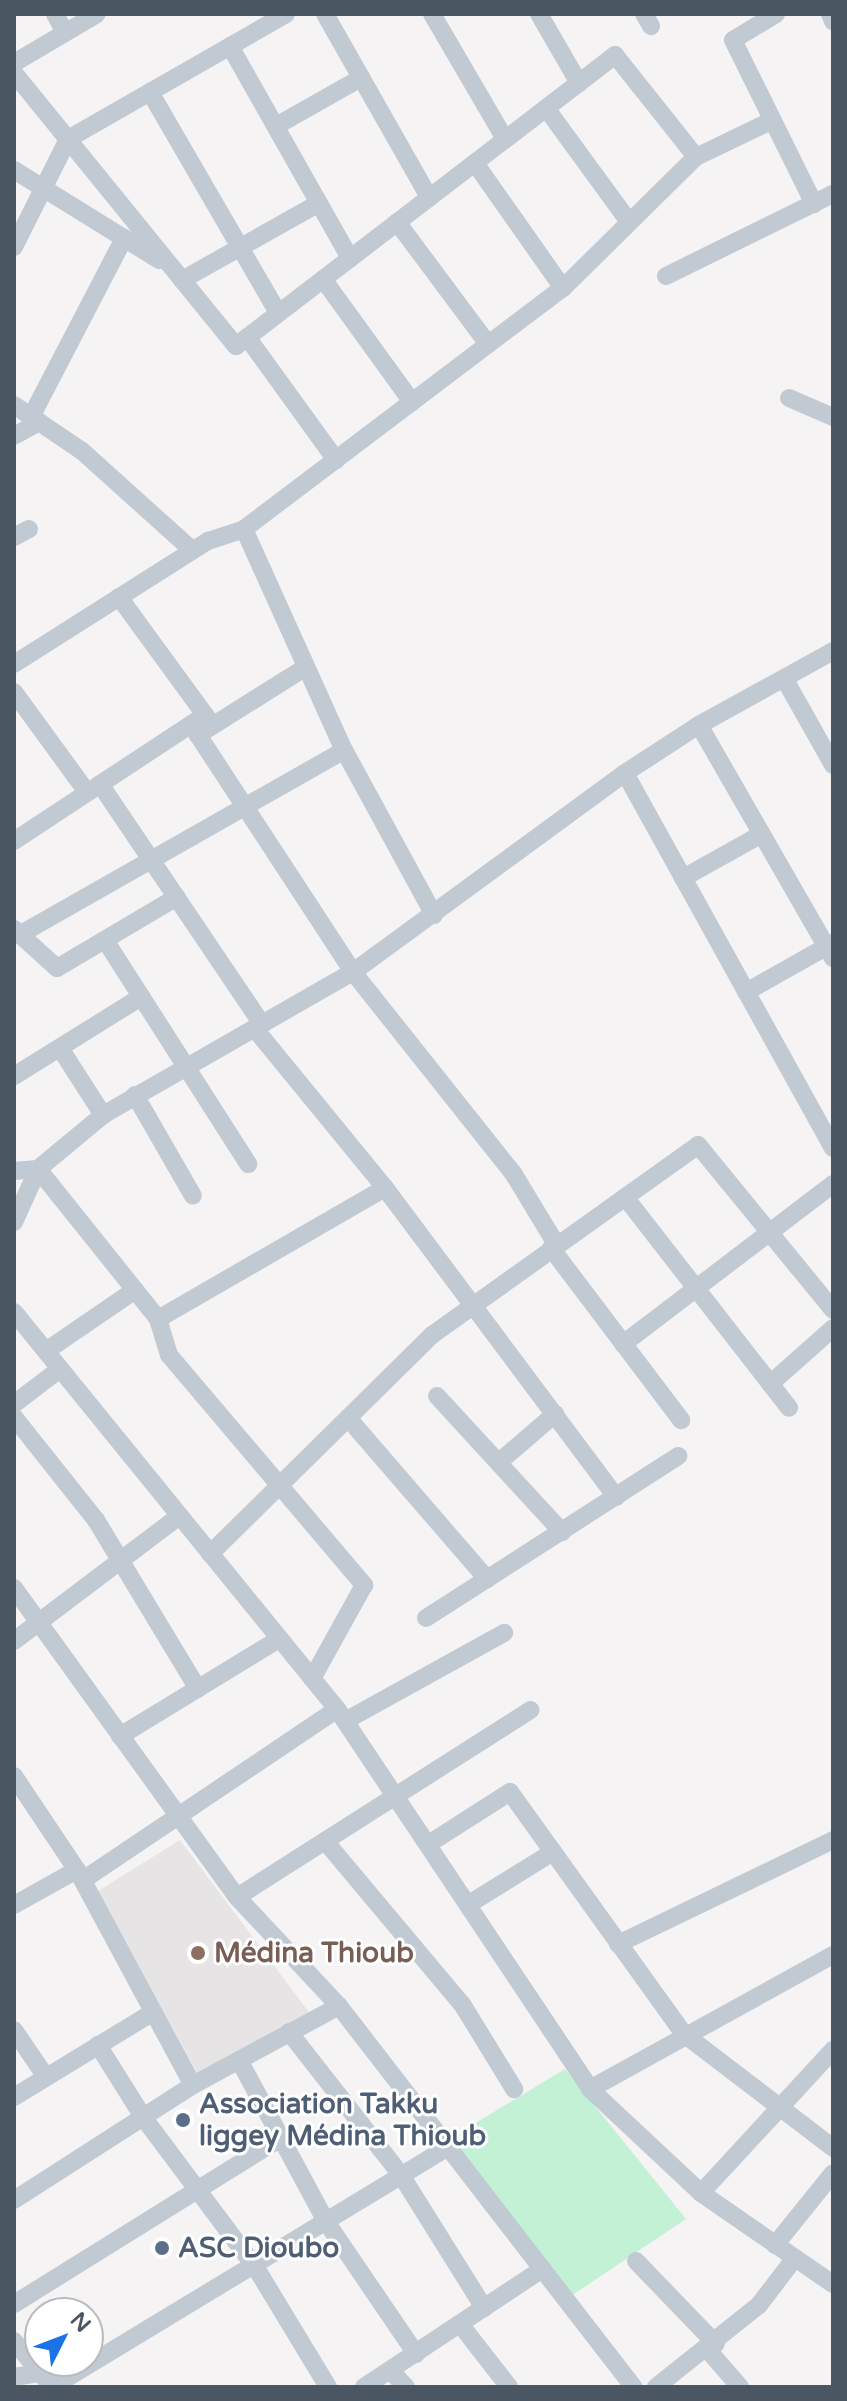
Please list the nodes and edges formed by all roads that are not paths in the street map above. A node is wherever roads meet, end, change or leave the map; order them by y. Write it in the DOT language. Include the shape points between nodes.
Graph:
graph roads {
  1 [pos="55,14"];
  2 [pos="97,14"];
  3 [pos="286,14"];
  4 [pos="325,14"];
  5 [pos="432,14"];
  6 [pos="539,14"];
  7 [pos="776,14"];
  8 [pos="830,14"];
  9 [pos="833,21"];
  10 [pos="65,33"];
  11 [pos="230,46"];
  12 [pos="14,63"];
  13 [pos="14,73"];
  14 [pos="361,78"];
  15 [pos="579,83"];
  16 [pos="150,92"];
  17 [pos="546,108"];
  18 [pos="773,120"];
  19 [pos="276,126"];
  20 [pos="68,139"];
  21 [pos="505,139"];
  22 [pos="696,157"];
  23 [pos="475,163"];
  24 [pos="14,170"];
  25 [pos="43,188"];
  26 [pos="833,194"];
  27 [pos="429,197"];
  28 [pos="319,203"];
  29 [pos="814,204"];
  30 [pos="397,222"];
  31 [pos="629,222"];
  32 [pos="124,238"];
  33 [pos="14,247"];
  34 [pos="240,248"];
  35 [pos="350,258"];
  36 [pos="177,274"];
  37 [pos="666,276"];
  38 [pos="323,279"];
  39 [pos="563,288"];
  40 [pos="278,313"];
  41 [pos="247,337"];
  42 [pos="488,344"];
  43 [pos="789,398"];
  44 [pos="412,402"];
  45 [pos="14,405"];
  46 [pos="833,417"];
  47 [pos="35,419"];
  48 [pos="14,436"];
  49 [pos="336,460"];
  50 [pos="244,529"];
  51 [pos="192,550"];
  52 [pos="119,597"];
  53 [pos="833,651"];
  54 [pos="14,664"];
  55 [pos="306,667"];
  56 [pos="784,678"];
  57 [pos="14,692"];
  58 [pos="209,720"];
  59 [pos="699,725"];
  60 [pos="344,750"];
  61 [pos="833,765"];
  62 [pos="625,773"];
  63 [pos="94,788"];
  64 [pos="242,808"];
  65 [pos="762,834"];
  66 [pos="14,841"];
  67 [pos="151,860"];
  68 [pos="683,878"];
  69 [pos="177,897"];
  70 [pos="434,915"];
  71 [pos="17,932"];
  72 [pos="105,940"];
  73 [pos="831,949"];
  74 [pos="353,972"];
  75 [pos="746,992"];
  76 [pos="141,997"];
  77 [pos="258,1026"];
  78 [pos="60,1048"];
  79 [pos="187,1068"];
  80 [pos="14,1076"];
  81 [pos="135,1095"];
  82 [pos="103,1115"];
  83 [pos="833,1148"];
  84 [pos="248,1164"];
  85 [pos="38,1169"];
  86 [pos="14,1171"];
  87 [pos="833,1184"];
  88 [pos="385,1188"];
  89 [pos="193,1196"];
  90 [pos="625,1197"];
  91 [pos="14,1222"];
  92 [pos="770,1233"];
  93 [pos="554,1246"];
  94 [pos="697,1288"];
  95 [pos="135,1290"];
  96 [pos="472,1303"];
  97 [pos="832,1306"];
  98 [pos="14,1312"];
  99 [pos="158,1319"];
  100 [pos="833,1328"];
  101 [pos="623,1344"];
  102 [pos="46,1351"];
  103 [pos="60,1369"];
  104 [pos="770,1384"];
  105 [pos="437,1396"];
  106 [pos="14,1404"];
  107 [pos="789,1408"];
  108 [pos="555,1414"];
  109 [pos="14,1417"];
  110 [pos="348,1418"];
  111 [pos="681,1420"];
  112 [pos="678,1456"];
  113 [pos="499,1462"];
  114 [pos="282,1483"];
  115 [pos="616,1497"];
  116 [pos="179,1516"];
  117 [pos="562,1532"];
  118 [pos="210,1554"];
  119 [pos="122,1562"];
  120 [pos="487,1579"];
  121 [pos="14,1588"];
  122 [pos="426,1618"];
  123 [pos="39,1625"];
  124 [pos="504,1633"];
  125 [pos="279,1639"];
  126 [pos="14,1641"];
  127 [pos="312,1679"];
  128 [pos="198,1689"];
  129 [pos="531,1710"];
  130 [pos="341,1715"];
  131 [pos="120,1736"];
  132 [pos="14,1776"];
  133 [pos="398,1794"];
  134 [pos="177,1817"];
  135 [pos="833,1840"];
  136 [pos="325,1841"];
  137 [pos="430,1843"];
  138 [pos="553,1852"];
  139 [pos="80,1875"];
  140 [pos="237,1897"];
  141 [pos="469,1904"];
  142 [pos="14,1905"];
  143 [pos="618,1944"];
  144 [pos="833,1955"];
  145 [pos="339,2006"];
  146 [pos="153,2012"];
  147 [pos="14,2030"];
  148 [pos="289,2032"];
  149 [pos="684,2034"];
  150 [pos="98,2045"];
  151 [pos="833,2050"];
  152 [pos="239,2060"];
  153 [pos="46,2077"];
  154 [pos="193,2085"];
  155 [pos="514,2089"];
  156 [pos="590,2089"];
  157 [pos="14,2097"];
  158 [pos="778,2110"];
  159 [pos="143,2117"];
  160 [pos="281,2138"];
  161 [pos="448,2147"];
  162 [pos="833,2148"];
  163 [pos="833,2173"];
  164 [pos="401,2175"];
  165 [pos="198,2190"];
  166 [pos="701,2193"];
  167 [pos="14,2200"];
  168 [pos="325,2220"];
  169 [pos="775,2245"];
  170 [pos="794,2259"];
  171 [pos="636,2261"];
  172 [pos="256,2268"];
  173 [pos="542,2269"];
  174 [pos="833,2284"];
  175 [pos="14,2304"];
  176 [pos="484,2308"];
  177 [pos="460,2324"];
  178 [pos="712,2347"];
  179 [pos="416,2354"];
  180 [pos="104,2357"];
  181 [pos="391,2371"];
  182 [pos="43,2377"];
  183 [pos="69,2377"];
  184 [pos="328,2387"];
  185 [pos="364,2387"];
  186 [pos="406,2387"];
  187 [pos="509,2387"];
  188 [pos="633,2387"];
  189 [pos="656,2387"];
  190 [pos="740,2387"];
  1 -- 10 [label="street"];
  2 -- 10 [label="street"];
  3 -- 11 [label="street"];
  4 -- 14 [label="street"];
  5 -- 21 [label="street"];
  6 -- 15 [label="street"];
  7 -- 18 [label="street" via="733,40"];
  8 -- 9 [label="street"];
  10 -- 12 [label="street"];
  11 -- 16 [label="street"];
  11 -- 19 [label="street"];
  13 -- 20 [label="street"];
  14 -- 19 [label="street"];
  14 -- 27 [label="street"];
  15 -- 17 [label="street"];
  15 -- 22 [label="street" via="615,55"];
  16 -- 20 [label="street"];
  16 -- 34 [label="street"];
  17 -- 21 [label="street"];
  17 -- 31 [label="street"];
  18 -- 22 [label="street"];
  18 -- 29 [label="street"];
  19 -- 28 [label="street"];
  20 -- 25 [label="street"];
  20 -- 36 [label="street"];
  21 -- 23 [label="street"];
  22 -- 31 [label="street"];
  23 -- 27 [label="street"];
  23 -- 39 [label="street"];
  24 -- 25 [label="street"];
  25 -- 32 [label="street"];
  25 -- 33 [label="street"];
  26 -- 29 [label="street"];
  27 -- 30 [label="street"];
  28 -- 34 [label="street"];
  28 -- 35 [label="street"];
  29 -- 37 [label="street"];
  30 -- 35 [label="street"];
  30 -- 42 [label="street"];
  31 -- 39 [label="street"];
  32 -- 36 [label="street"];
  32 -- 47 [label="street"];
  34 -- 36 [label="street"];
  34 -- 40 [label="street"];
  35 -- 38 [label="street"];
  36 -- 41 [label="street" via="236,346"];
  38 -- 40 [label="street"];
  38 -- 44 [label="street"];
  39 -- 42 [label="street"];
  40 -- 41 [label="street"];
  41 -- 49 [label="street"];
  42 -- 44 [label="street"];
  43 -- 46 [label="street"];
  44 -- 49 [label="street"];
  45 -- 47 [label="street"];
  47 -- 48 [label="street"];
  47 -- 51 [label="street" via="82,451"];
  49 -- 50 [label="street"];
  50 -- 51 [label="street"];
  50 -- 55 [label="street"];
  51 -- 52 [label="street"];
  52 -- 54 [label="street"];
  52 -- 58 [label="street"];
  53 -- 56 [label="street"];
  55 -- 58 [label="street"];
  55 -- 60 [label="street"];
  56 -- 59 [label="street"];
  56 -- 61 [label="street"];
  57 -- 63 [label="street"];
  58 -- 63 [label="street"];
  58 -- 64 [label="street" via="198,735"];
  59 -- 62 [label="street"];
  59 -- 65 [label="street"];
  60 -- 64 [label="street"];
  60 -- 70 [label="street"];
  62 -- 68 [label="street"];
  62 -- 70 [label="street"];
  63 -- 66 [label="street"];
  63 -- 67 [label="street"];
  64 -- 67 [label="street"];
  64 -- 74 [label="street"];
  65 -- 68 [label="street"];
  65 -- 73 [label="street"];
  67 -- 69 [label="street"];
  67 -- 71 [label="street"];
  68 -- 75 [label="street"];
  69 -- 72 [label="street"];
  69 -- 77 [label="street"];
  70 -- 74 [label="street"];
  71 -- 72 [label="street" via="57,968"];
  72 -- 76 [label="street"];
  73 -- 75 [label="street"];
  74 -- 77 [label="street"];
  74 -- 93 [label="street" via="513,1173"];
  75 -- 83 [label="street"];
  76 -- 78 [label="street"];
  76 -- 79 [label="street"];
  77 -- 79 [label="street"];
  77 -- 88 [label="street"];
  78 -- 80 [label="street"];
  78 -- 82 [label="street"];
  79 -- 81 [label="street"];
  79 -- 84 [label="street"];
  81 -- 82 [label="street"];
  81 -- 89 [label="street"];
  82 -- 85 [label="street"];
  85 -- 86 [label="street"];
  85 -- 91 [label="street"];
  85 -- 95 [label="street"];
  87 -- 92 [label="street"];
  88 -- 96 [label="street"];
  88 -- 99 [label="street"];
  90 -- 92 [label="street" via="698,1145"];
  90 -- 93 [label="street"];
  90 -- 94 [label="street"];
  92 -- 94 [label="street"];
  92 -- 97 [label="street"];
  93 -- 96 [label="street"];
  93 -- 101 [label="street"];
  94 -- 101 [label="street"];
  94 -- 104 [label="street"];
  95 -- 99 [label="street"];
  95 -- 102 [label="street"];
  96 -- 108 [label="street"];
  96 -- 110 [label="street"];
  98 -- 102 [label="street"];
  99 -- 114 [label="street" via="169,1355 244,1447"];
  100 -- 104 [label="street"];
  101 -- 111 [label="street"];
  102 -- 103 [label="street"];
  103 -- 106 [label="street"];
  103 -- 116 [label="street"];
  104 -- 107 [label="street"];
  105 -- 113 [label="street"];
  108 -- 113 [label="street"];
  108 -- 115 [label="street"];
  109 -- 119 [label="street"];
  110 -- 114 [label="street"];
  110 -- 120 [label="street"];
  112 -- 115 [label="street"];
  113 -- 117 [label="street"];
  114 -- 118 [label="street"];
  114 -- 127 [label="street" via="364,1585"];
  115 -- 117 [label="street"];
  116 -- 118 [label="street"];
  116 -- 119 [label="street"];
  117 -- 120 [label="street"];
  118 -- 125 [label="street"];
  119 -- 123 [label="street"];
  119 -- 128 [label="street"];
  120 -- 122 [label="street"];
  121 -- 123 [label="street"];
  123 -- 126 [label="street"];
  123 -- 131 [label="street"];
  124 -- 130 [label="street"];
  125 -- 127 [label="street"];
  125 -- 128 [label="street"];
  127 -- 130 [label="street"];
  128 -- 131 [label="street"];
  129 -- 133 [label="street"];
  130 -- 133 [label="street"];
  130 -- 134 [label="street"];
  131 -- 134 [label="street"];
  132 -- 139 [label="street"];
  133 -- 136 [label="street"];
  133 -- 137 [label="street"];
  134 -- 139 [label="street"];
  134 -- 140 [label="street"];
  135 -- 143 [label="street"];
  136 -- 140 [label="street"];
  136 -- 155 [label="street" via="462,2004"];
  137 -- 138 [label="street" via="510,1792"];
  137 -- 141 [label="street"];
  138 -- 141 [label="street"];
  138 -- 143 [label="street"];
  139 -- 142 [label="street"];
  139 -- 146 [label="street"];
  140 -- 145 [label="street"];
  141 -- 156 [label="street"];
  143 -- 149 [label="street"];
  144 -- 149 [label="street"];
  145 -- 148 [label="street"];
  145 -- 161 [label="street"];
  146 -- 150 [label="street"];
  146 -- 154 [label="street"];
  147 -- 153 [label="street"];
  148 -- 152 [label="street"];
  148 -- 164 [label="street"];
  149 -- 156 [label="street"];
  149 -- 158 [label="street"];
  150 -- 153 [label="street"];
  150 -- 159 [label="street"];
  151 -- 158 [label="street"];
  152 -- 154 [label="street"];
  152 -- 160 [label="street"];
  153 -- 157 [label="street"];
  154 -- 159 [label="street"];
  156 -- 166 [label="street"];
  158 -- 162 [label="street"];
  158 -- 166 [label="street"];
  159 -- 165 [label="street"];
  159 -- 167 [label="street"];
  160 -- 165 [label="street"];
  160 -- 168 [label="street"];
  161 -- 164 [label="street"];
  161 -- 173 [label="street"];
  163 -- 169 [label="street"];
  164 -- 168 [label="street"];
  164 -- 176 [label="street"];
  165 -- 172 [label="street"];
  165 -- 175 [label="street"];
  166 -- 169 [label="street"];
  168 -- 172 [label="street"];
  168 -- 179 [label="street"];
  169 -- 170 [label="street"];
  170 -- 174 [label="street"];
  170 -- 178 [label="street" via="759,2305"];
  171 -- 178 [label="street"];
  172 -- 180 [label="street"];
  172 -- 184 [label="street"];
  173 -- 176 [label="street"];
  173 -- 188 [label="street"];
  176 -- 177 [label="street"];
  177 -- 179 [label="street"];
  177 -- 187 [label="street"];
  178 -- 189 [label="street"];
  178 -- 190 [label="street"];
  179 -- 181 [label="street"];
  181 -- 185 [label="street"];
  181 -- 186 [label="street"];
  182 -- 183 [label="street" via="52,2387"];
}
